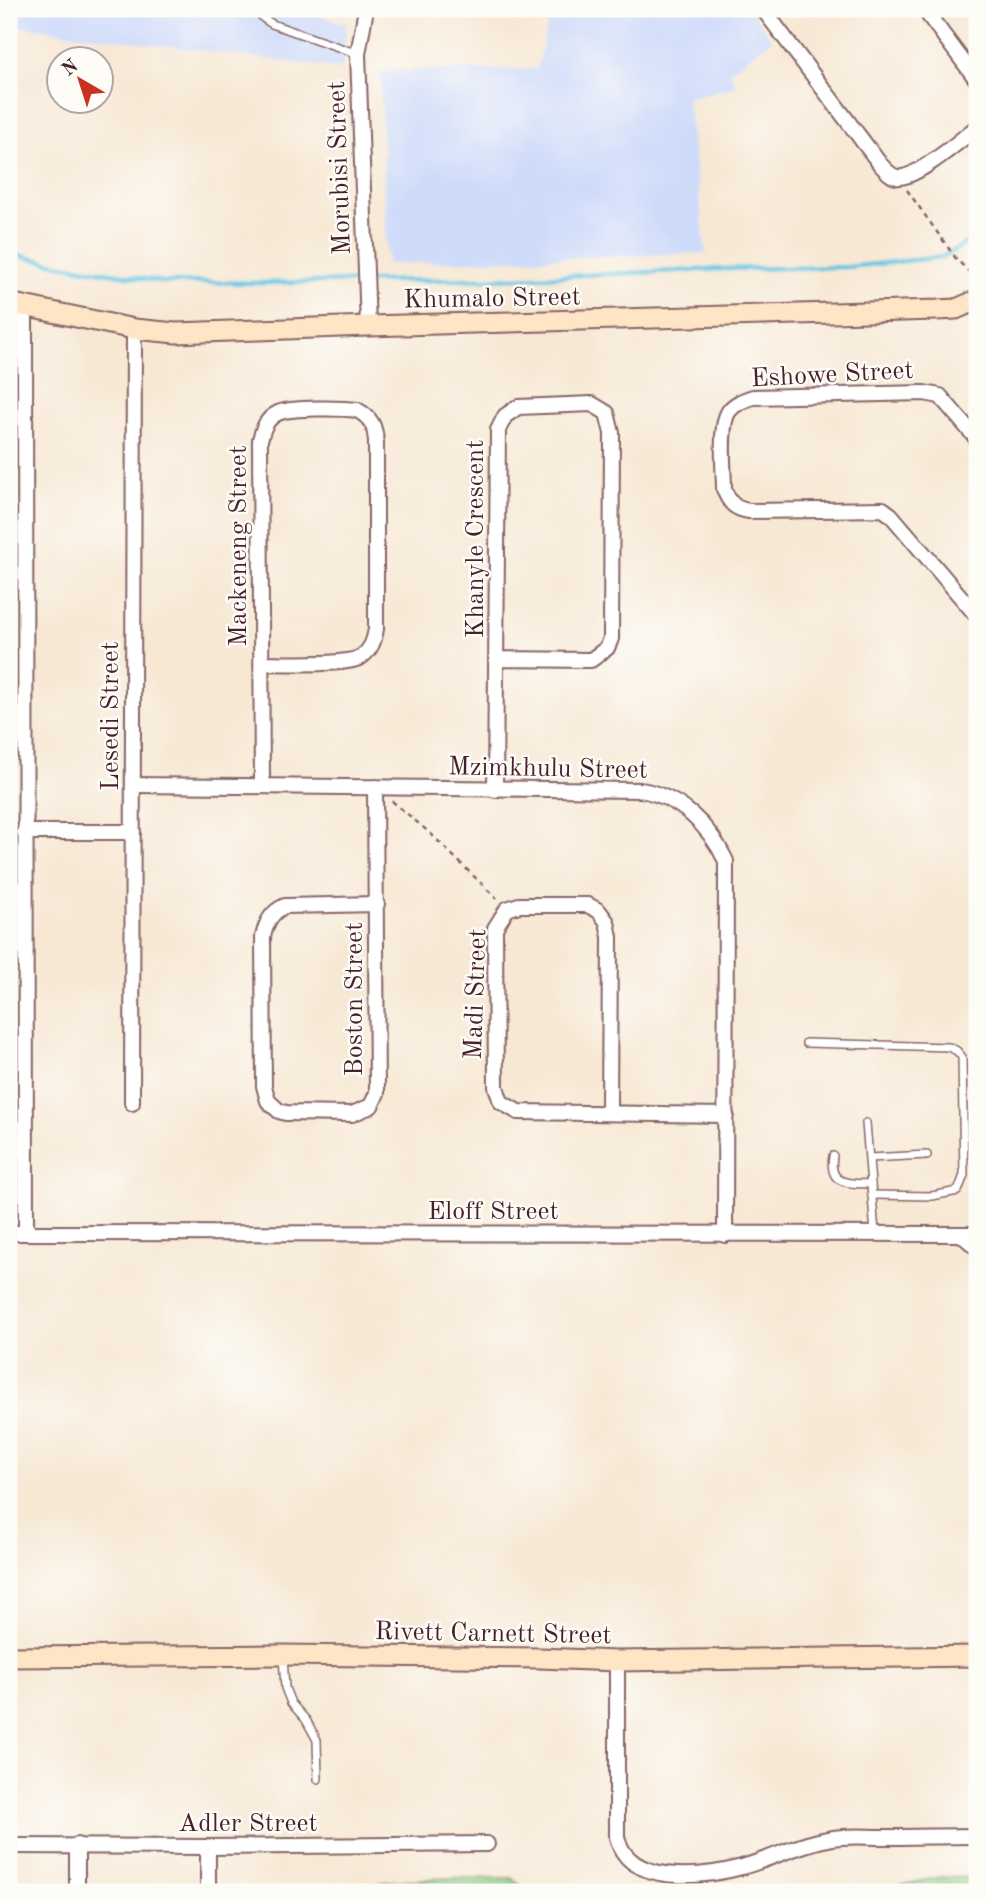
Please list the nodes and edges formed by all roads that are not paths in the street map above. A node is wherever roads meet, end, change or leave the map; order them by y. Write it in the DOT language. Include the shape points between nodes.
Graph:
graph roads {
  1 [pos="255,9"];
  2 [pos="366,9"];
  3 [pos="762,9"];
  4 [pos="924,9"];
  5 [pos="358,54"];
  6 [pos="977,80"];
  7 [pos="977,127"];
  8 [pos="977,300"];
  9 [pos="17,305"];
  10 [pos="368,326"];
  11 [pos="134,329"];
  12 [pos="977,439"];
  13 [pos="9,475"];
  14 [pos="24,475"];
  15 [pos="977,616"];
  16 [pos="26,657"];
  17 [pos="9,658"];
  18 [pos="498,659"];
  19 [pos="262,663"];
  20 [pos="262,785"];
  21 [pos="133,786"];
  22 [pos="375,787"];
  23 [pos="495,790"];
  24 [pos="24,832"];
  25 [pos="132,832"];
  26 [pos="377,904"];
  27 [pos="9,943"];
  28 [pos="24,943"];
  29 [pos="806,1043"];
  30 [pos="132,1103"];
  31 [pos="609,1113"];
  32 [pos="726,1115"];
  33 [pos="866,1123"];
  34 [pos="927,1154"];
  35 [pos="834,1156"];
  36 [pos="869,1158"];
  37 [pos="871,1184"];
  38 [pos="872,1195"];
  39 [pos="9,1233"];
  40 [pos="26,1233"];
  41 [pos="875,1234"];
  42 [pos="961,1234"];
  43 [pos="977,1234"];
  44 [pos="725,1235"];
  45 [pos="977,1248"];
  46 [pos="282,1655"];
  47 [pos="977,1656"];
  48 [pos="9,1657"];
  49 [pos="617,1661"];
  50 [pos="318,1779"];
  51 [pos="977,1836"];
  52 [pos="487,1844"];
  53 [pos="77,1845"];
  54 [pos="9,1846"];
  55 [pos="208,1847"];
  56 [pos="77,1892"];
  57 [pos="208,1892"];
  1 -- 5 [label="lane" via="272,24"];
  2 -- 5 [label="street, Morubisi Street"];
  3 -- 7 [label="street" via="894,176 917,172"];
  4 -- 6 [label="street"];
  5 -- 10 [label="street, Morubisi Street"];
  8 -- 10 [label="main road, Khumalo Street" via="956,309 937,310"];
  9 -- 11 [label="main road, Khumalo Street"];
  9 -- 14 [label="street"];
  10 -- 11 [label="main road, Khumalo Street" via="176,333"];
  11 -- 21 [label="street, Lesedi Street"];
  12 -- 15 [label="street, Eshowe Street" via="940,396 924,393 753,397 735,405 724,425 724,489 733,506 749,511 883,509"];
  13 -- 14 [label="street"];
  14 -- 16 [label="street"];
  16 -- 17 [label="street"];
  16 -- 24 [label="street"];
  18 -- 18 [label="street, Khanyle Crescent" via="500,423 517,407 592,404 607,414 612,433 611,639 591,660"];
  18 -- 23 [label="street, Khanyle Crescent"];
  19 -- 19 [label="street, Mackeneng Street" via="262,430 272,417 286,411 357,410 372,421 376,442 374,640 367,652 349,661"];
  19 -- 20 [label="street, Mackeneng Street"];
  20 -- 21 [label="street, Mzimkhulu Street"];
  20 -- 22 [label="street, Mzimkhulu Street"];
  21 -- 25 [label="street, Lesedi Street"];
  22 -- 23 [label="street, Mzimkhulu Street"];
  22 -- 26 [label="street, Boston Street"];
  23 -- 32 [label="street, Mzimkhulu Street" via="654,792 682,807 716,841 726,861 727,884"];
  24 -- 25 [label="street"];
  24 -- 28 [label="street"];
  25 -- 30 [label="street, Lesedi Street"];
  26 -- 26 [label="street, Boston Street" via="375,1100 352,1114 279,1111 268,1101 264,1086 263,937 267,922 285,906"];
  27 -- 28 [label="street"];
  28 -- 40 [label="street"];
  29 -- 38 [label="lane" via="949,1047 962,1057 964,1175 958,1191 932,1196"];
  31 -- 31 [label="street, Madi Street" via="518,1112 501,1102 496,1087 495,928 507,909 588,905 607,922"];
  31 -- 32 [label="street, Madi Street"];
  32 -- 44 [label="street, Mzimkhulu Street"];
  33 -- 36 [label="lane"];
  34 -- 36 [label="lane"];
  35 -- 37 [label="lane" via="834,1175 840,1181"];
  36 -- 37 [label="lane"];
  37 -- 38 [label="lane"];
  38 -- 41 [label="lane"];
  39 -- 40 [label="street, Eloff Street"];
  40 -- 44 [label="street, Eloff Street"];
  41 -- 42 [label="street, Eloff Street"];
  41 -- 44 [label="street, Eloff Street"];
  42 -- 43 [label="street, Eloff Street"];
  42 -- 45 [label="street"];
  46 -- 48 [label="main road, Rivett Carnett Street"];
  46 -- 49 [label="main road, Rivett Carnett Street"];
  46 -- 50 [label="lane" via="285,1688 317,1740"];
  47 -- 49 [label="main road, Rivett Carnett Street"];
  49 -- 51 [label="street" via="617,1837 627,1859 649,1872 663,1875 742,1867 831,1838"];
  52 -- 55 [label="street, Adler Street"];
  53 -- 54 [label="street, Adler Street"];
  53 -- 55 [label="street, Adler Street"];
  53 -- 56 [label="street"];
  55 -- 57 [label="street"];
}
